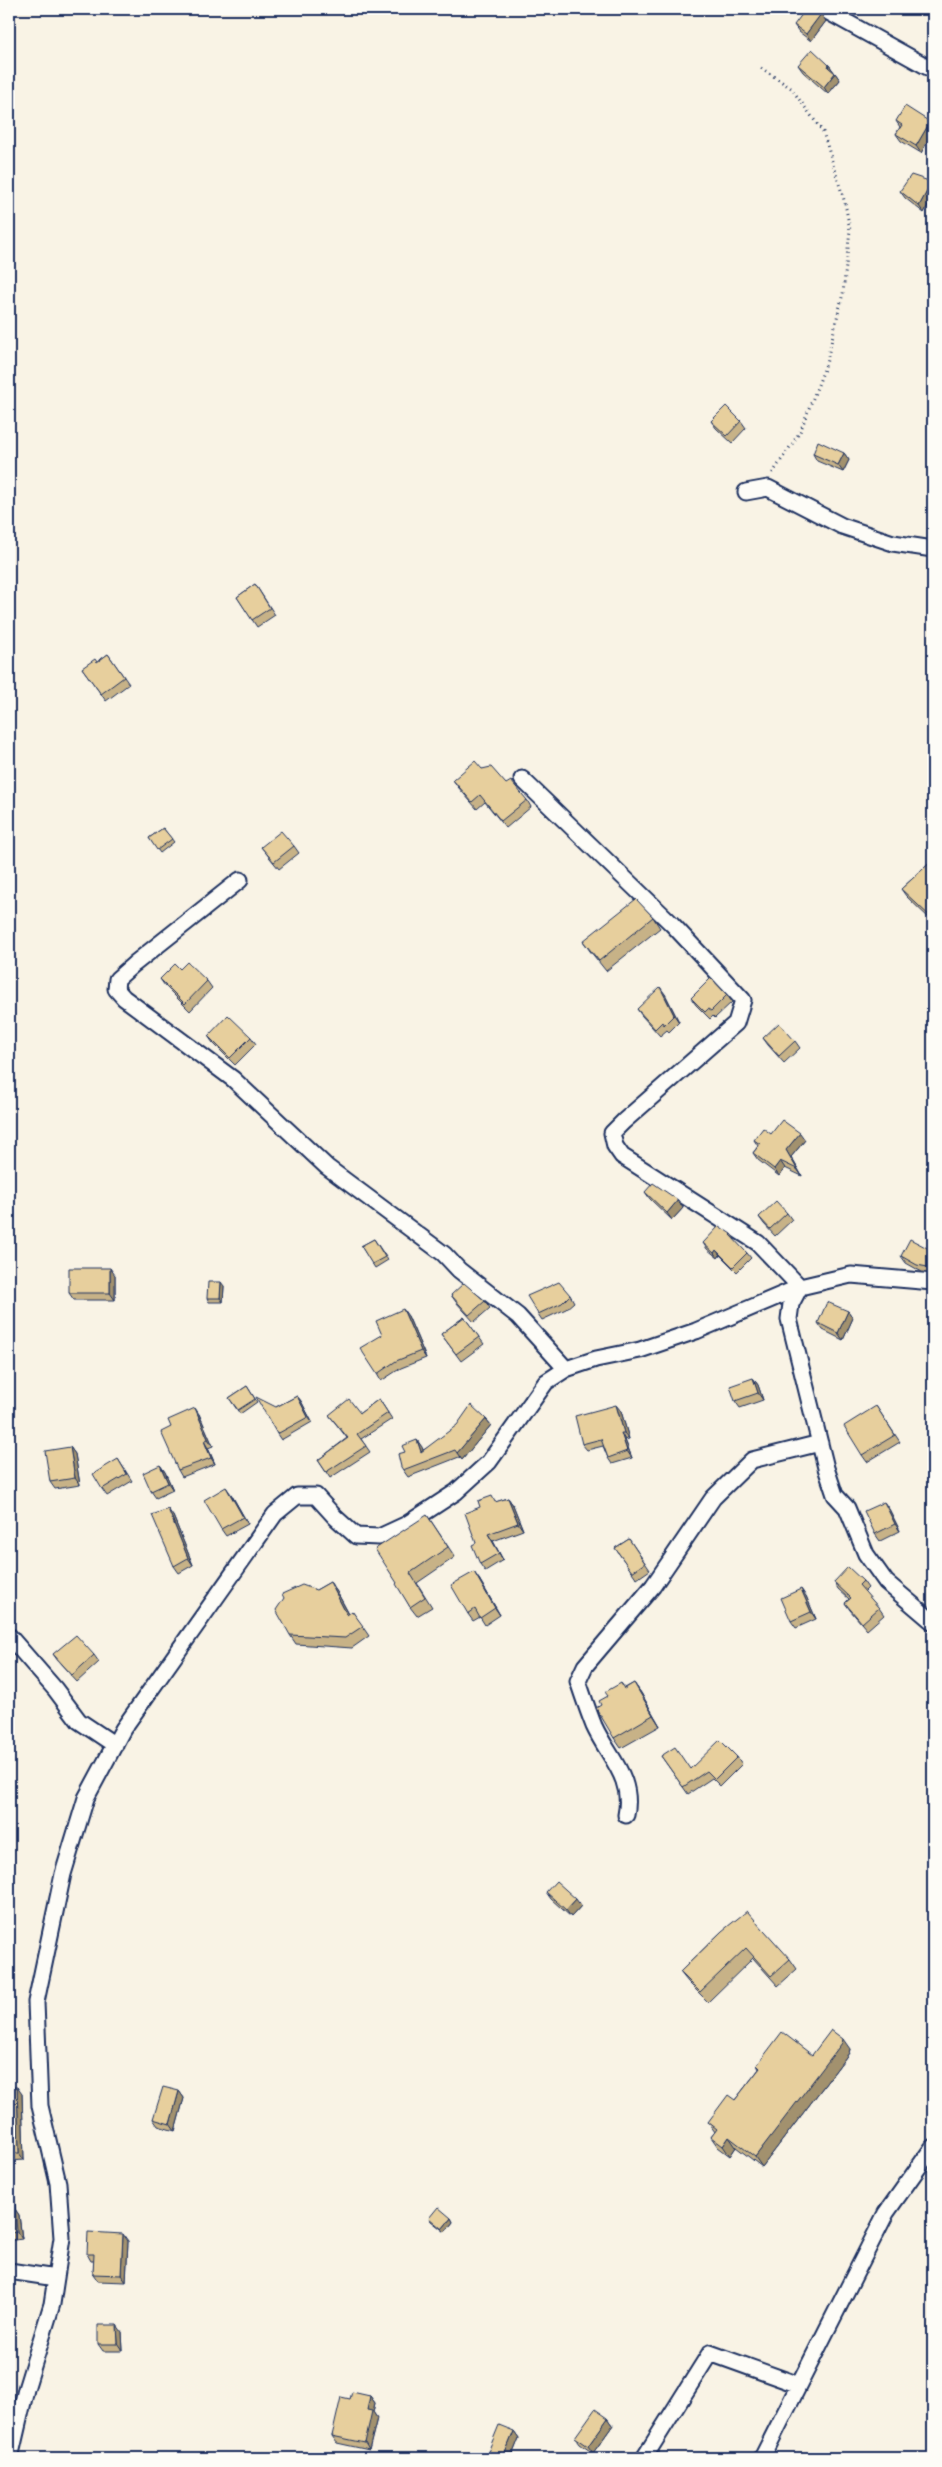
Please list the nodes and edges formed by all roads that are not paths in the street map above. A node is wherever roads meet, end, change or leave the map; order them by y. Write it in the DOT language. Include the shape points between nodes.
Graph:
graph roads {
  1 [pos="823,9"];
  2 [pos="933,70"];
  3 [pos="746,492"];
  4 [pos="933,549"];
  5 [pos="522,779"];
  6 [pos="240,880"];
  7 [pos="933,1282"];
  8 [pos="800,1287"];
  9 [pos="566,1369"];
  10 [pos="820,1444"];
  11 [pos="933,1622"];
  12 [pos="9,1636"];
  13 [pos="115,1745"];
  14 [pos="626,1815"];
  15 [pos="933,2147"];
  16 [pos="9,2271"];
  17 [pos="56,2278"];
  18 [pos="799,2385"];
  19 [pos="10,2458"];
  20 [pos="644,2458"];
  21 [pos="762,2458"];
  1 -- 2 [label="street"];
  3 -- 4 [label="street" via="768,488 842,526 893,543"];
  5 -- 8 [label="street" via="672,924 743,1000 736,1023 612,1133 615,1146 622,1156 758,1243"];
  6 -- 9 [label="street" via="134,964 117,979 116,989 240,1084 327,1167 425,1238 459,1270 518,1316"];
  7 -- 8 [label="street" via="851,1275"];
  8 -- 9 [label="street" via="696,1331 640,1350"];
  8 -- 10 [label="street" via="788,1319"];
  9 -- 13 [label="street" via="546,1382 489,1462 456,1492 407,1524 379,1537 356,1536 316,1496 298,1496 275,1514 123,1729"];
  10 -- 11 [label="street" via="836,1495 847,1508 866,1554 886,1582"];
  10 -- 14 [label="street" via="752,1460 713,1498 653,1586 585,1666 578,1681 594,1726 629,1794"];
  12 -- 13 [label="street" via="79,1722"];
  13 -- 17 [label="street" via="86,1798 66,1864 36,2002 40,2106 58,2183 62,2238"];
  15 -- 18 [label="street" via="886,2214"];
  16 -- 17 [label="street"];
  17 -- 19 [label="street" via="52,2304 26,2388"];
  18 -- 20 [label="street" via="710,2353"];
  18 -- 21 [label="street"];
}
